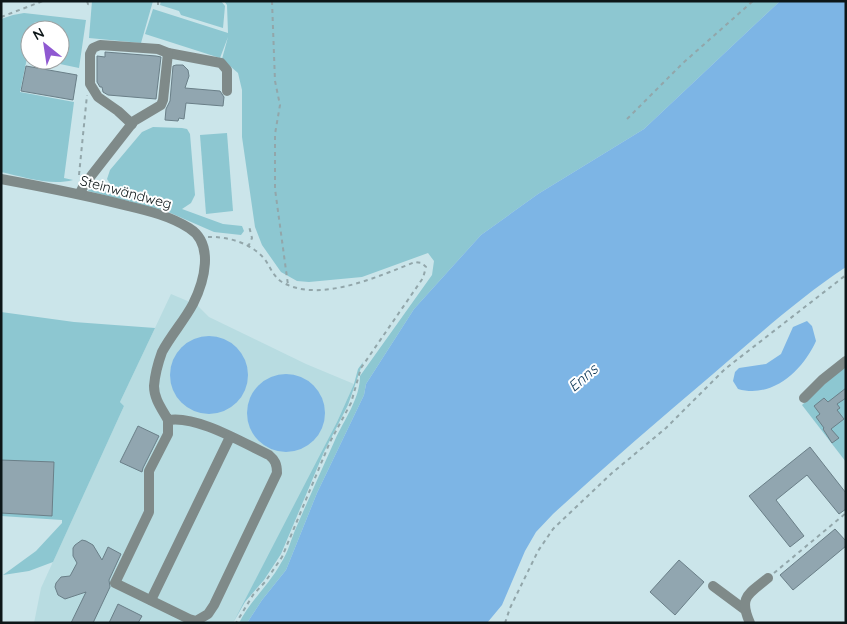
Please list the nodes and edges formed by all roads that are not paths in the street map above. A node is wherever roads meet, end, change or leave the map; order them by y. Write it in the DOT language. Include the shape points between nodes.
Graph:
graph roads {
  1 [pos="168,53"];
  2 [pos="227,91"];
  3 [pos="132,124"];
  4 [pos="1,179"];
  5 [pos="80,193"];
  6 [pos="846,361"];
  7 [pos="804,398"];
  8 [pos="168,420"];
  9 [pos="230,437"];
  10 [pos="768,578"];
  11 [pos="712,586"];
  12 [pos="151,600"];
  13 [pos="744,609"];
  14 [pos="750,623"];
  1 -- 2 [label="street" via="221,63 227,70"];
  1 -- 3 [label="street" via="161,105"];
  1 -- 3 [label="street" via="158,49 100,45 90,54 89,75 93,90"];
  3 -- 5 [label="street"];
  4 -- 5 [label="street, Steinwändweg"];
  5 -- 8 [label="street, Steinwändweg" via="172,219 196,233 200,240 204,268 193,304 158,362 155,394"];
  6 -- 7 [label="street"];
  8 -- 9 [label="street" via="207,426"];
  8 -- 12 [label="street" via="168,434 149,471 149,512 115,583"];
  9 -- 12 [label="street"];
  9 -- 12 [label="street" via="274,459 277,473 214,605 208,614 196,621"];
  10 -- 13 [label="street" via="748,595"];
  11 -- 13 [label="street"];
  13 -- 14 [label="street"];
}
